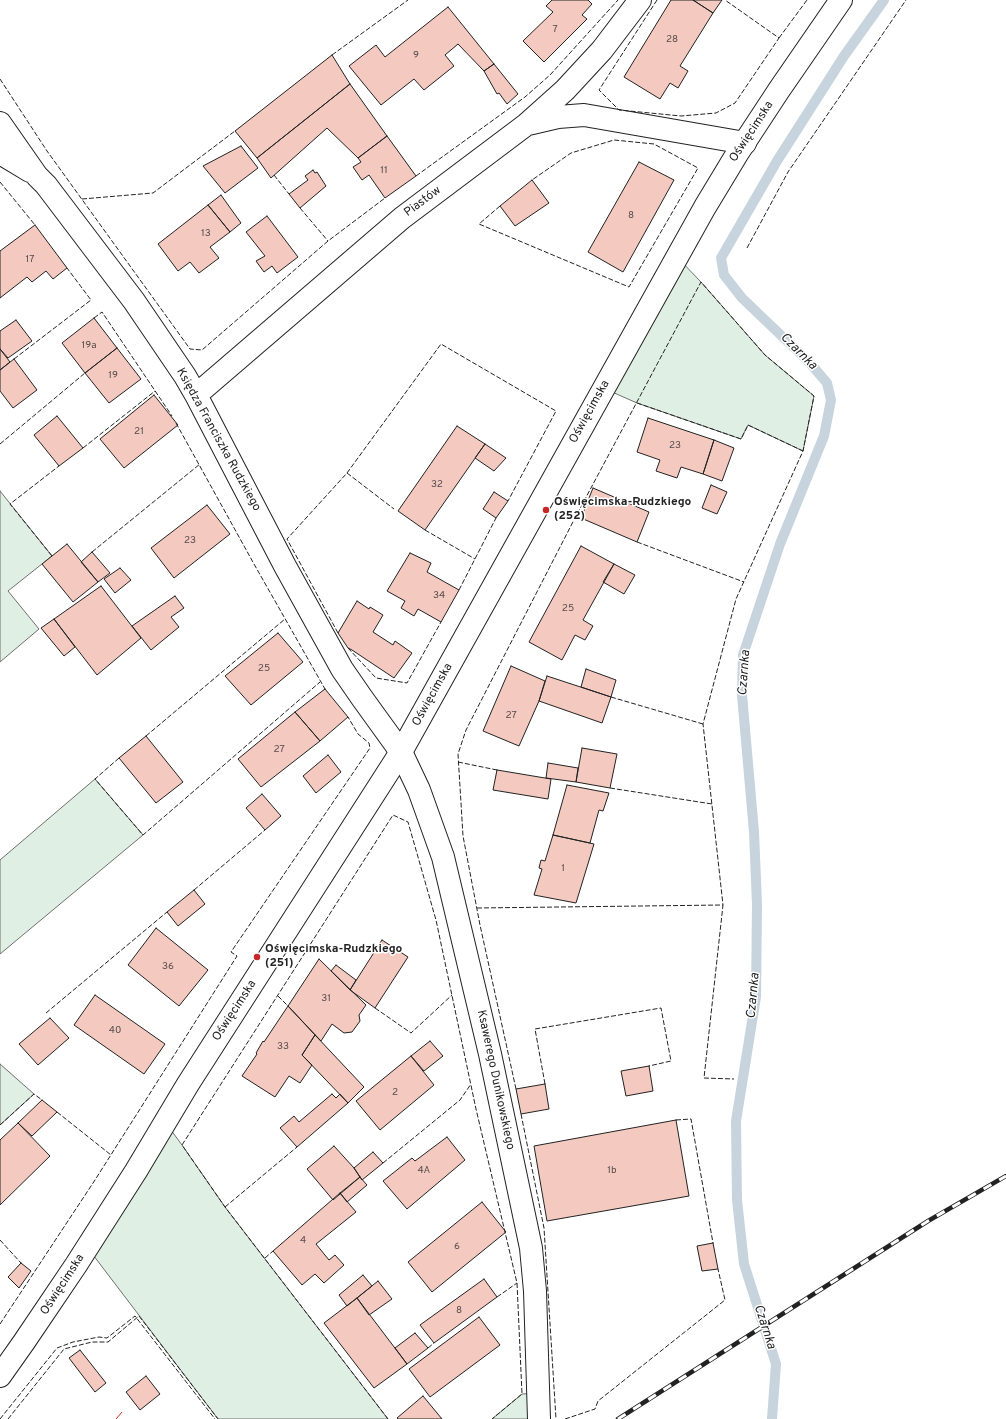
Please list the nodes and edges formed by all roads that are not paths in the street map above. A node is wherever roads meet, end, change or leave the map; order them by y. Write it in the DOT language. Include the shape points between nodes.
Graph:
graph roads {
  1 [pos="640,0"];
  2 [pos="841,0"];
  3 [pos="0,123"];
  4 [pos="526,124"];
  5 [pos="745,144"];
  6 [pos="0,153"];
  7 [pos="37,176"];
  8 [pos="196,395"];
  9 [pos="401,752"];
  10 [pos="0,1376"];
  11 [pos="539,1419"];
  1 -- 4 [label="street, Piastów" via="602,50 565,90"];
  2 -- 5 [label="street, Oświęcimska"];
  3 -- 7 [label="street, Księdza Franciszka Rudzkiego"];
  4 -- 5 [label="street" via="558,117 584,116"];
  4 -- 8 [label="street, Piastów" via="402,218"];
  5 -- 9 [label="street, Oświęcimska" via="665,277"];
  6 -- 7 [label="street"];
  7 -- 8 [label="street, Księdza Franciszka Rudzkiego" via="134,301"];
  8 -- 9 [label="street, Księdza Franciszka Rudzkiego" via="342,669"];
  9 -- 10 [label="street, Oświęcimska" via="192,1078 76,1265"];
  9 -- 11 [label="street, Ksawerego Dunikowskiego" via="419,790 443,857 490,1054 531,1248"];
}
